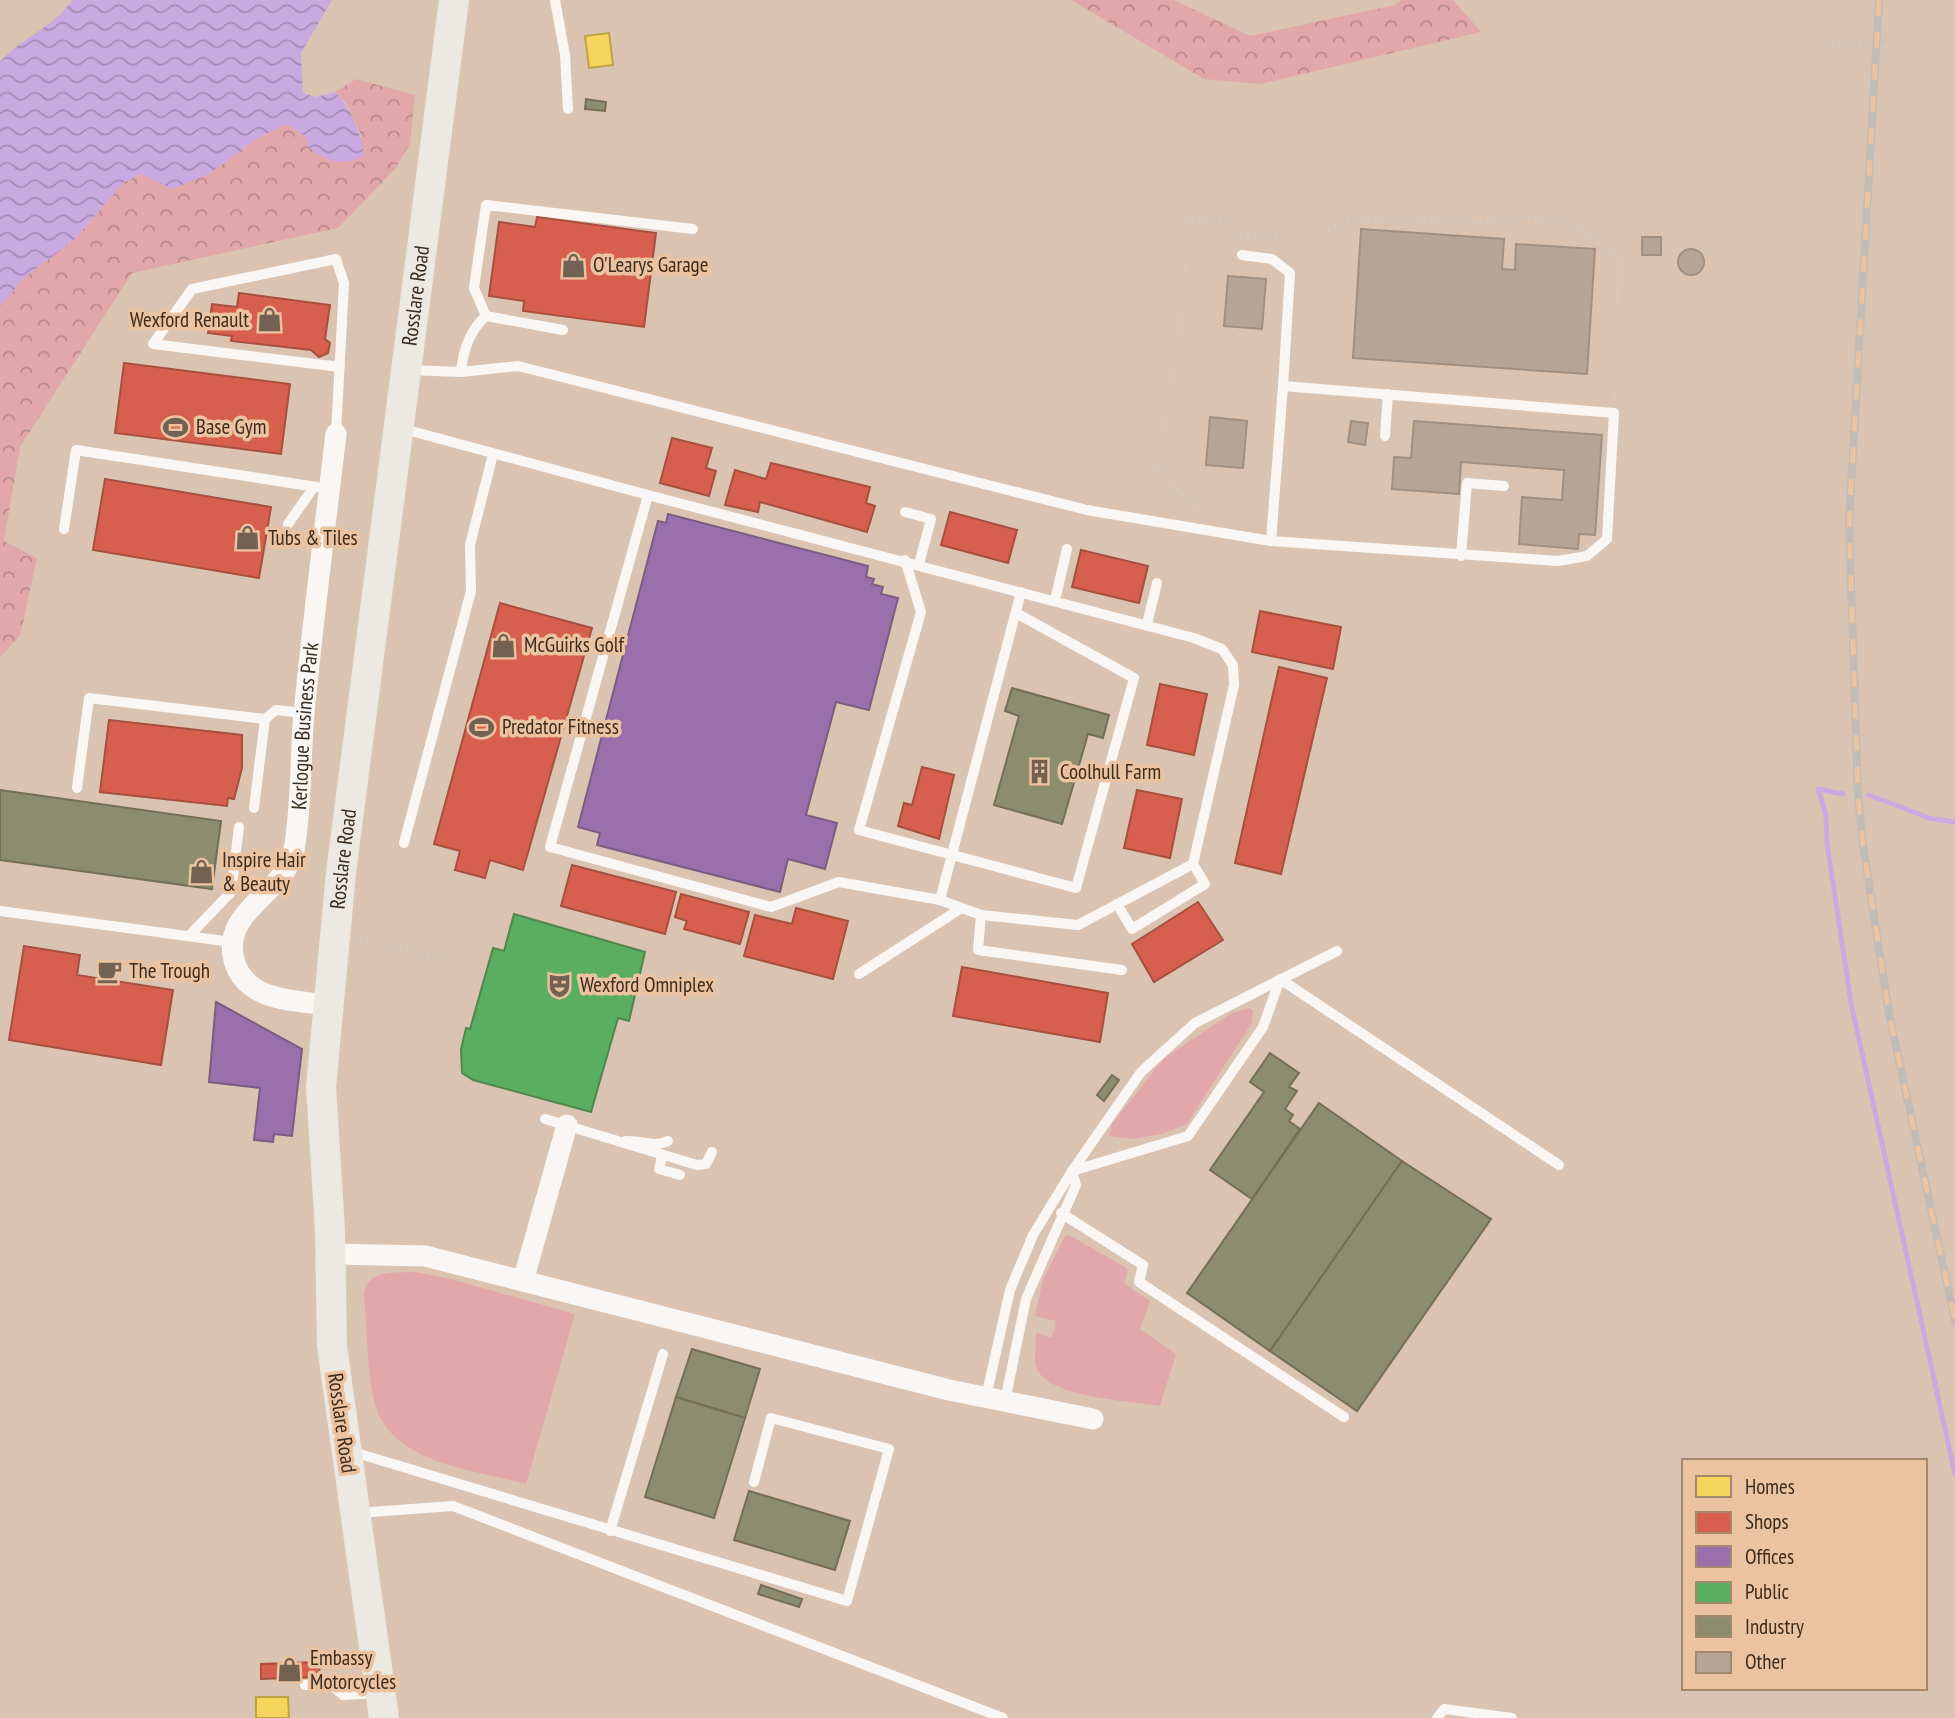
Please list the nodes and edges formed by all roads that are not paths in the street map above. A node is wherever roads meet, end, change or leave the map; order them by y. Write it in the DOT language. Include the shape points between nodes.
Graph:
graph roads {
  1 [pos="454,0"];
  2 [pos="555,0"];
  3 [pos="568,109"];
  4 [pos="694,229"];
  5 [pos="1242,255"];
  6 [pos="486,316"];
  7 [pos="563,330"];
  8 [pos="340,368"];
  9 [pos="407,370"];
  10 [pos="461,372"];
  11 [pos="1283,386"];
  12 [pos="1388,394"];
  13 [pos="400,428"];
  14 [pos="336,434"];
  15 [pos="1385,436"];
  16 [pos="494,454"];
  17 [pos="1504,486"];
  18 [pos="322,488"];
  19 [pos="648,495"];
  20 [pos="905,512"];
  21 [pos="288,524"];
  22 [pos="64,529"];
  23 [pos="1271,541"];
  24 [pos="1067,549"];
  25 [pos="1461,556"];
  26 [pos="905,560"];
  27 [pos="919,564"];
  28 [pos="1157,583"];
  29 [pos="1021,592"];
  30 [pos="1055,600"];
  31 [pos="1016,613"];
  32 [pos="1147,624"];
  33 [pos="304,713"];
  34 [pos="265,719"];
  35 [pos="77,788"];
  36 [pos="254,808"];
  37 [pos="239,827"];
  38 [pos="404,843"];
  39 [pos="951,855"];
  40 [pos="1193,864"];
  41 [pos="940,900"];
  42 [pos="1117,904"];
  43 [pos="960,909"];
  44 [pos="0,911"];
  45 [pos="981,915"];
  46 [pos="189,936"];
  47 [pos="232,942"];
  48 [pos="1337,951"];
  49 [pos="1122,970"];
  50 [pos="859,974"];
  51 [pos="1280,979"];
  52 [pos="327,1005"];
  53 [pos="545,1119"];
  54 [pos="567,1125"];
  55 [pos="625,1141"];
  56 [pos="668,1141"];
  57 [pos="712,1152"];
  58 [pos="663,1156"];
  59 [pos="1559,1165"];
  60 [pos="1072,1171"];
  61 [pos="680,1175"];
  62 [pos="1061,1213"];
  63 [pos="330,1254"];
  64 [pos="523,1280"];
  65 [pos="663,1354"];
  66 [pos="995,1399"];
  67 [pos="1344,1417"];
  68 [pos="1093,1419"];
  69 [pos="344,1449"];
  70 [pos="754,1482"];
  71 [pos="357,1513"];
  72 [pos="610,1531"];
  73 [pos="305,1685"];
  74 [pos="382,1705"];
  75 [pos="1003,1718"];
  76 [pos="1437,1718"];
  77 [pos="1512,1718"];
  1 -- 9 [label="main road, Rosslare Road"];
  2 -- 3 [label="lane"];
  4 -- 6 [label="lane" via="486,205 474,288"];
  5 -- 11 [label="lane" via="1272,259 1290,273"];
  6 -- 7 [label="lane"];
  6 -- 10 [label="lane" via="465,347"];
  8 -- 8 [label="lane, Kerlogue Business Park" via="344,283 336,259 192,289 153,344"];
  8 -- 14 [label="lane, Kerlogue Business Park"];
  9 -- 10 [label="lane"];
  9 -- 13 [label="main road, Rosslare Road"];
  10 -- 23 [label="lane" via="518,366 1087,510"];
  11 -- 12 [label="lane"];
  11 -- 23 [label="lane"];
  12 -- 15 [label="lane"];
  12 -- 25 [label="lane" via="1614,412 1607,539 1587,556 1558,561"];
  13 -- 16 [label="lane"];
  13 -- 52 [label="main road, Rosslare Road"];
  14 -- 18 [label="street, Kerlogue Business Park"];
  16 -- 19 [label="lane"];
  16 -- 38 [label="lane" via="470,545 471,591"];
  17 -- 25 [label="lane" via="1467,483"];
  18 -- 21 [label="lane"];
  18 -- 22 [label="lane" via="76,450"];
  18 -- 33 [label="street, Kerlogue Business Park"];
  19 -- 26 [label="lane"];
  19 -- 41 [label="lane" via="550,848 771,907 838,882"];
  20 -- 27 [label="lane" via="931,519"];
  23 -- 25 [label="lane"];
  24 -- 30 [label="lane"];
  26 -- 27 [label="lane"];
  26 -- 39 [label="lane" via="921,612 859,830"];
  27 -- 29 [label="lane"];
  28 -- 32 [label="lane"];
  29 -- 30 [label="lane"];
  29 -- 31 [label="lane"];
  30 -- 32 [label="lane"];
  31 -- 39 [label="lane"];
  31 -- 39 [label="lane" via="1134,677 1076,888"];
  32 -- 40 [label="lane" via="1222,649 1233,664 1234,685"];
  33 -- 34 [label="lane" via="276,710"];
  33 -- 47 [label="street, Kerlogue Business Park" via="294,851 286,873 237,924"];
  34 -- 35 [label="lane" via="89,698"];
  34 -- 36 [label="lane"];
  37 -- 46 [label="lane" via="231,892"];
  39 -- 41 [label="lane"];
  40 -- 42 [label="lane"];
  40 -- 42 [label="lane" via="1205,884 1132,929"];
  41 -- 43 [label="lane"];
  42 -- 45 [label="lane" via="1078,925"];
  43 -- 45 [label="lane"];
  43 -- 50 [label="lane"];
  44 -- 46 [label="lane"];
  45 -- 49 [label="lane" via="978,950"];
  46 -- 47 [label="lane"];
  47 -- 52 [label="street" via="234,961 255,992"];
  48 -- 51 [label="lane"];
  51 -- 59 [label="lane"];
  51 -- 60 [label="lane" via="1195,1023 1141,1072"];
  51 -- 60 [label="lane" via="1263,1027 1188,1136"];
  52 -- 63 [label="main road, Rosslare Road" via="321,1087"];
  53 -- 54 [label="lane"];
  54 -- 55 [label="lane"];
  54 -- 64 [label="street"];
  55 -- 56 [label="lane" via="658,1146"];
  55 -- 58 [label="lane"];
  57 -- 58 [label="lane" via="706,1164 697,1166"];
  58 -- 61 [label="lane" via="659,1170"];
  60 -- 62 [label="lane" via="1076,1185"];
  60 -- 66 [label="lane" via="1033,1235 1010,1290"];
  62 -- 66 [label="lane" via="1026,1299"];
  62 -- 67 [label="lane" via="1143,1265 1139,1282"];
  63 -- 64 [label="street" via="425,1256"];
  63 -- 69 [label="main road, Rosslare Road" via="332,1346"];
  64 -- 66 [label="street"];
  65 -- 72 [label="lane"];
  66 -- 68 [label="street"];
  69 -- 71 [label="main road, Rosslare Road"];
  69 -- 72 [label="lane"];
  70 -- 72 [label="lane" via="771,1418 889,1449 847,1601"];
  71 -- 74 [label="main road, Rosslare Road"];
  71 -- 75 [label="lane" via="453,1506"];
  73 -- 74 [label="lane" via="330,1684 343,1695"];
  76 -- 77 [label="lane" via="1444,1709"];
}
